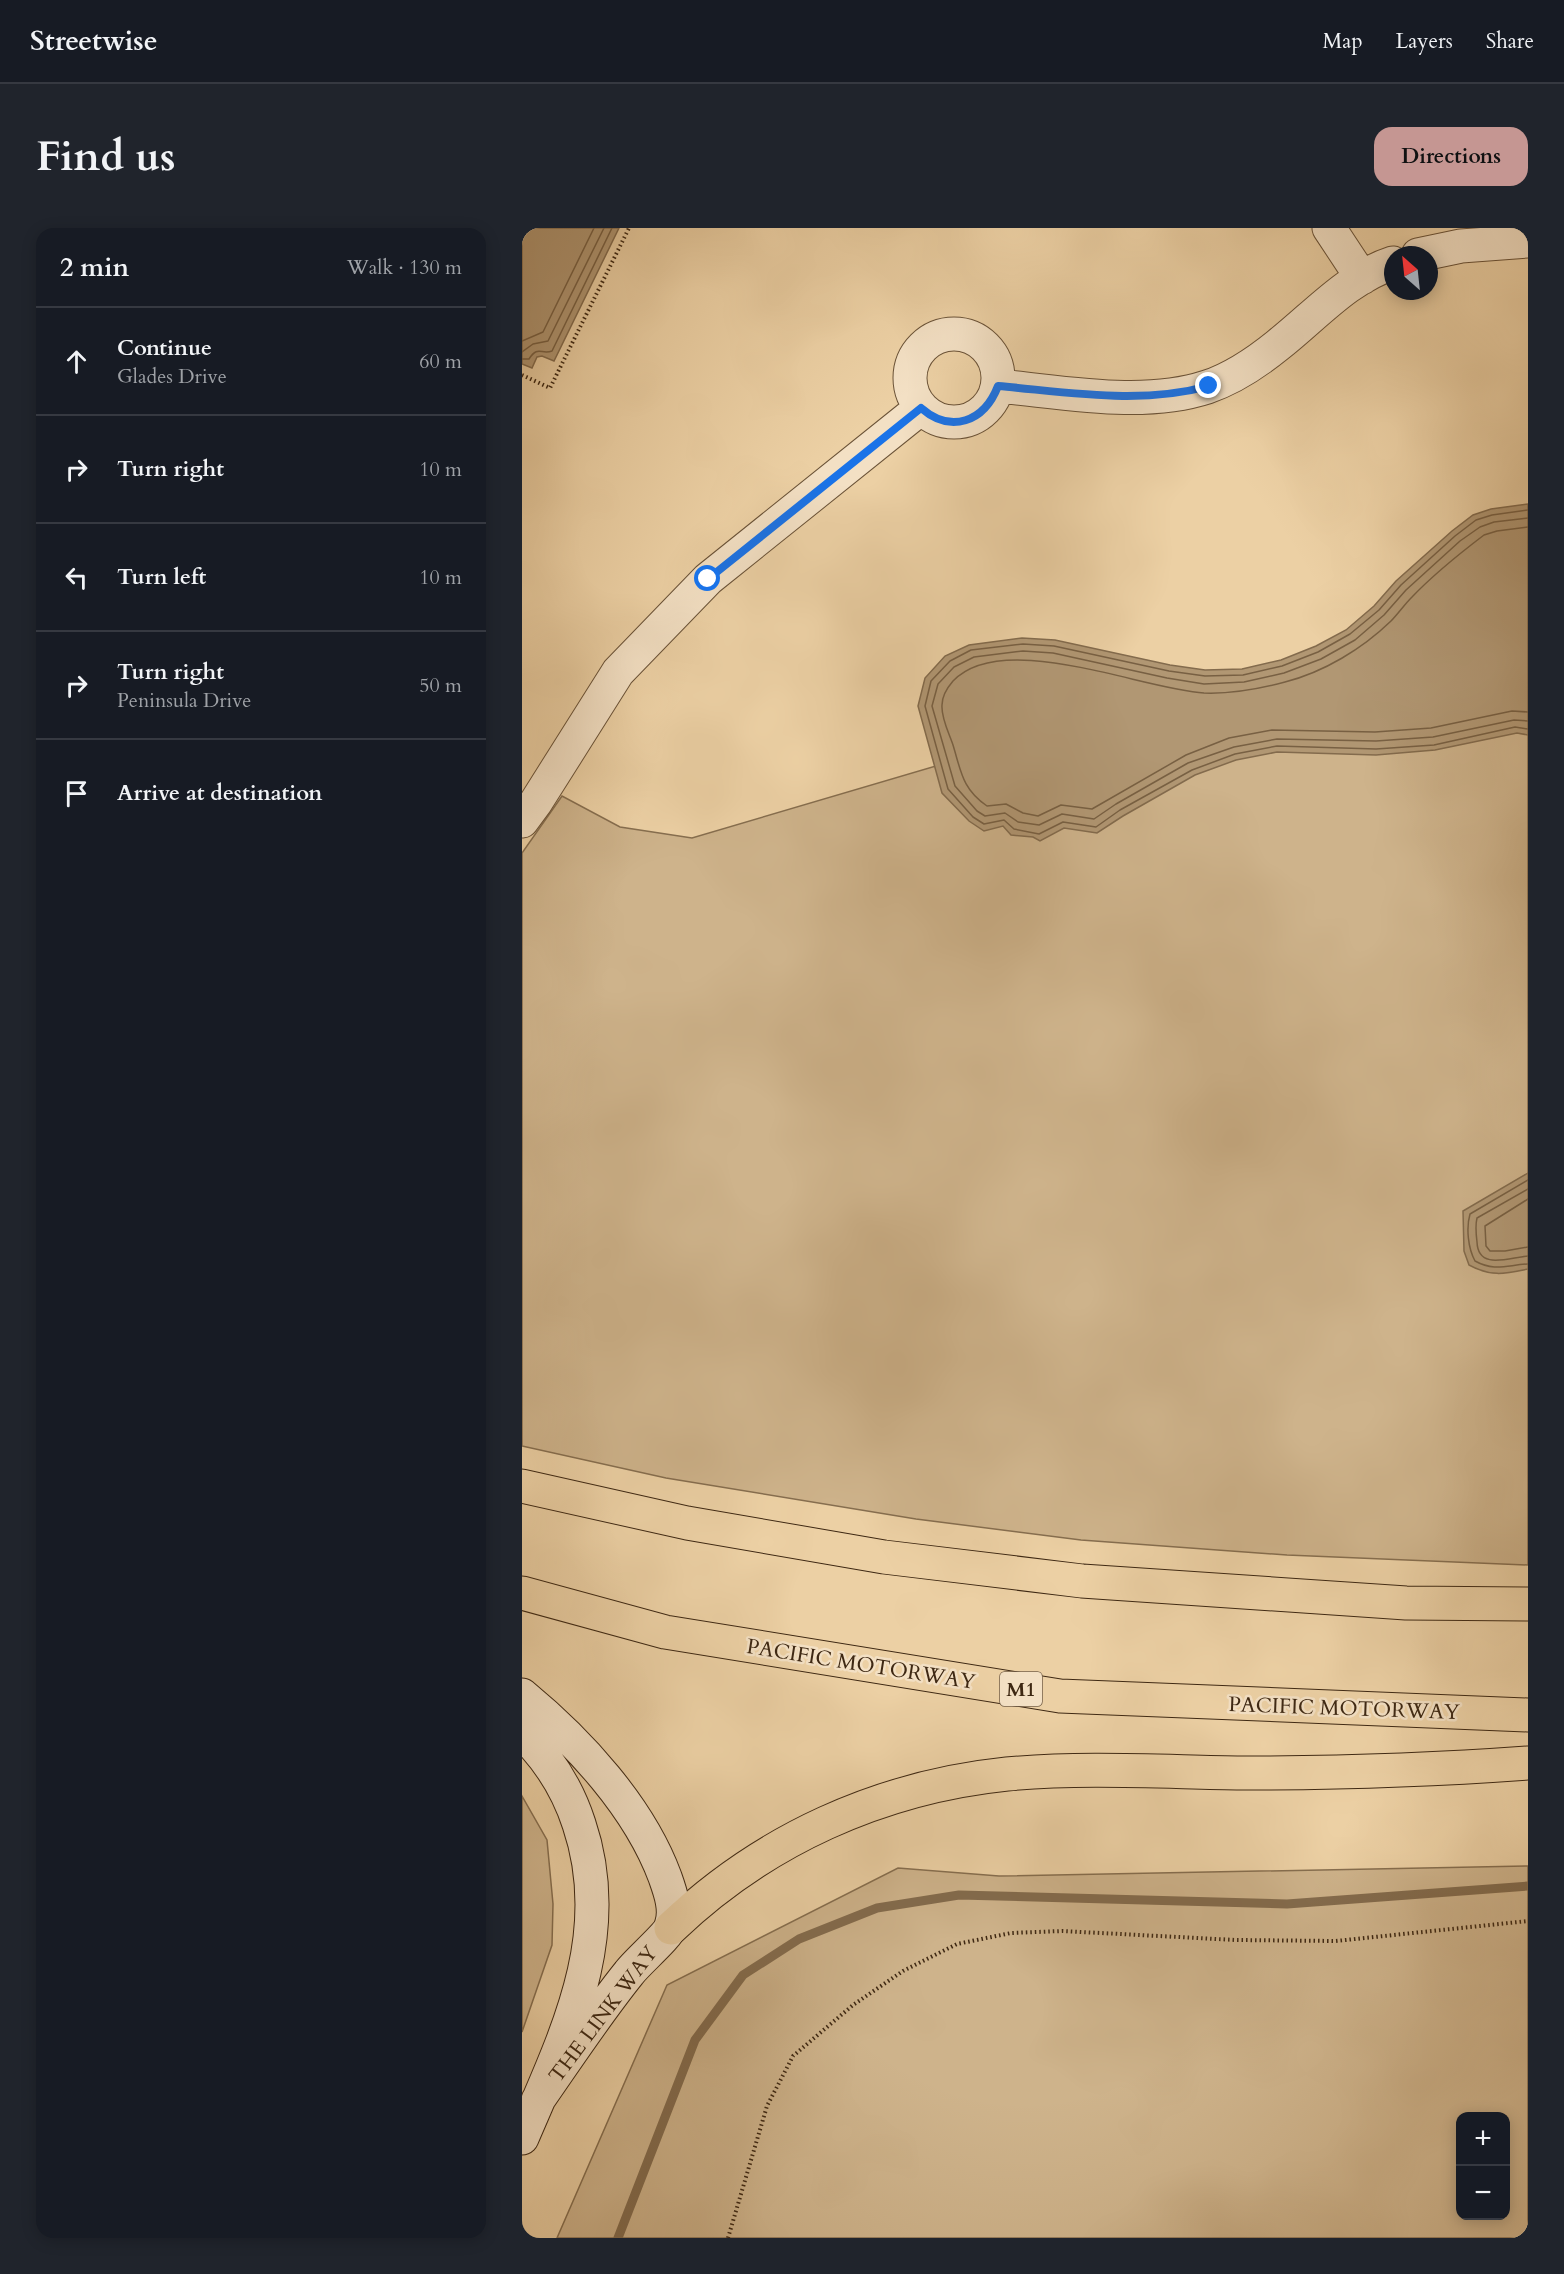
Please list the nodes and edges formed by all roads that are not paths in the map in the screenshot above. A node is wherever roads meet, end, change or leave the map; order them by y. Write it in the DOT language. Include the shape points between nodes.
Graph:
graph roads {
  1 [pos="1329,228"];
  2 [pos="1528,241"];
  3 [pos="1438,251"];
  4 [pos="1384,267"];
  5 [pos="1362,278"];
  6 [pos="998,386"];
  7 [pos="921,408"];
  8 [pos="522,821"];
  9 [pos="522,1486"];
  10 [pos="522,1593"];
  11 [pos="1528,1604"];
  12 [pos="522,1695"];
  13 [pos="1528,1715"];
  14 [pos="522,1733"];
  15 [pos="1528,1763"];
  16 [pos="671,1928"];
  17 [pos="538,2100"];
  18 [pos="522,2138"];
  1 -- 5 [label="street"];
  2 -- 3 [label="street"];
  4 -- 5 [label="street"];
  5 -- 6 [label="street" via="1262,358 1209,386 1164,395 1126,397"];
  6 -- 7 [label="street" via="986,409 969,420 942,421"];
  6 -- 7 [label="street" via="998,370 986,347 973,338 948,334 925,345 915,356 910,371 913,395"];
  7 -- 8 [label="street" via="708,579 618,672"];
  9 -- 11 [label="highway" via="687,1523 873,1555 1082,1581 1406,1603"];
  10 -- 13 [label="highway, PACIFIC MOTORWAY / M1" via="665,1632 1060,1696"];
  12 -- 16 [label="street, THE LINK WAY" via="574,1744 627,1805 666,1882 673,1908"];
  14 -- 17 [label="street, THE LINK WAY" via="555,1772 571,1802 588,1856 593,1896 591,1942 584,1977"];
  15 -- 16 [label="highway" via="1329,1773 1064,1771 1005,1774 937,1785 852,1811 776,1848 719,1885"];
  16 -- 17 [label="street, THE LINK WAY" via="630,1971"];
  17 -- 18 [label="street, THE LINK WAY"];
}
